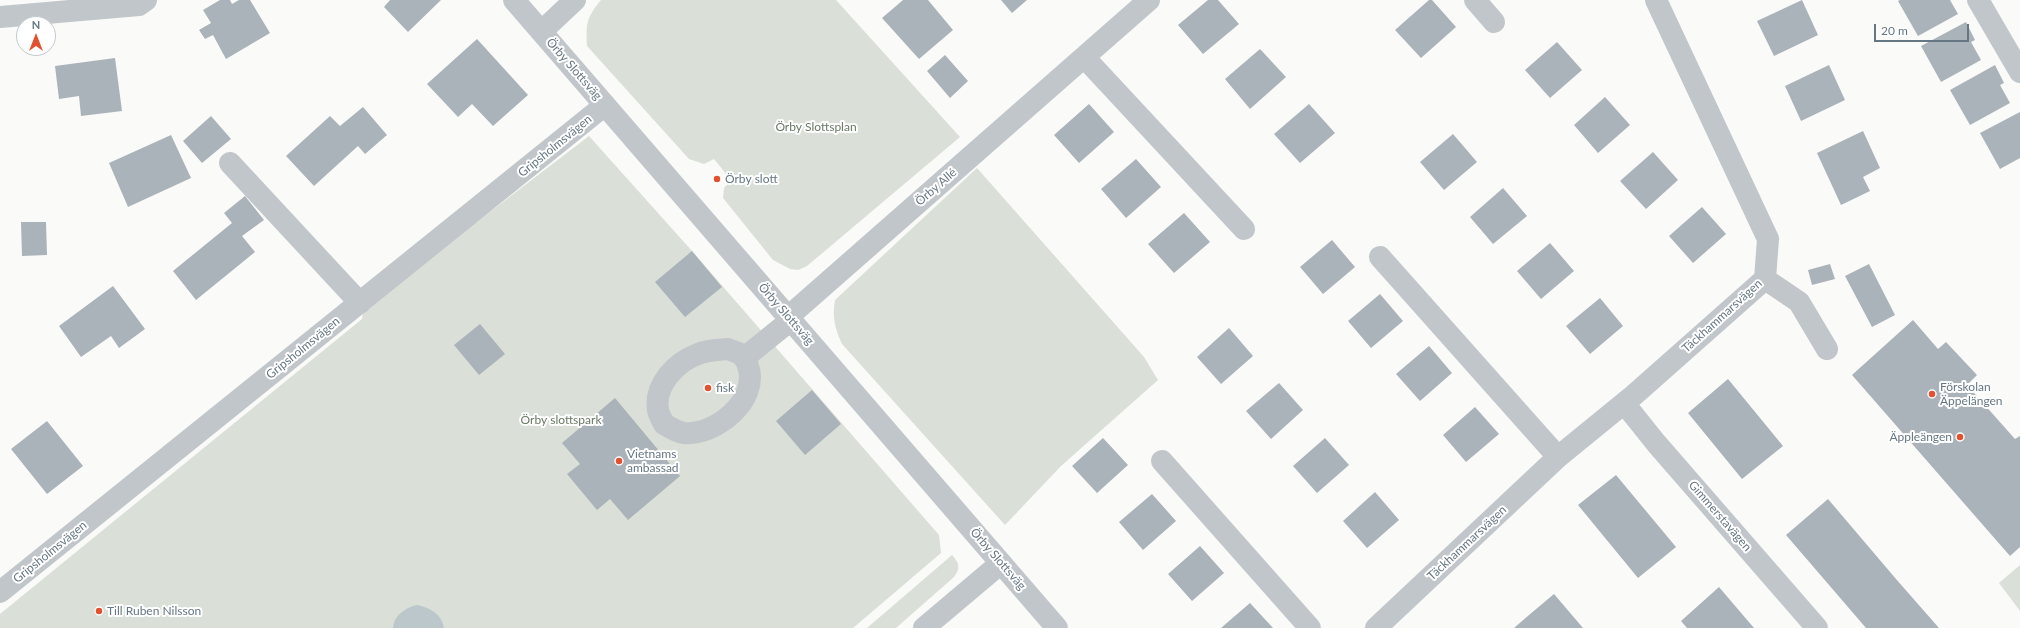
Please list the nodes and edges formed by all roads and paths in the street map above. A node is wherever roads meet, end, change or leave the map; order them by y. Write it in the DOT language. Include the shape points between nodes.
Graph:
graph roads {
  1 [pos="146,0"];
  2 [pos="514,0"];
  3 [pos="575,0"];
  4 [pos="1149,0"];
  5 [pos="1475,0"];
  6 [pos="1656,0"];
  7 [pos="1978,0"];
  8 [pos="0,17"];
  9 [pos="1494,22"];
  10 [pos="542,31"];
  11 [pos="1084,57"];
  12 [pos="2020,72"];
  13 [pos="605,105"];
  14 [pos="230,163"];
  15 [pos="1244,228"];
  16 [pos="1380,257"];
  17 [pos="1765,279"];
  18 [pos="360,303"];
  19 [pos="790,318"];
  20 [pos="1827,349"];
  21 [pos="744,358"];
  22 [pos="1624,403"];
  23 [pos="1558,457"];
  24 [pos="1162,461"];
  25 [pos="1001,563"];
  26 [pos="0,592"];
  27 [pos="924,628"];
  28 [pos="1057,628"];
  29 [pos="1310,628"];
  30 [pos="1376,628"];
  31 [pos="1818,628"];
  1 -- 8 [label="street" via="140,5"];
  2 -- 10 [label="street, Örby Slottsväg"];
  3 -- 10 [label="street"];
  4 -- 11 [label="street, Örby Allé"];
  5 -- 9 [label="street"];
  6 -- 17 [label="street, Täckhammarsvägen" via="1768,239"];
  7 -- 12 [label="street"];
  10 -- 13 [label="street, Örby Slottsväg"];
  11 -- 15 [label="street"];
  11 -- 19 [label="street, Örby Allé"];
  13 -- 18 [label="street, Gripsholmsvägen"];
  13 -- 19 [label="street, Örby Slottsväg"];
  14 -- 18 [label="street"];
  16 -- 23 [label="street"];
  17 -- 20 [label="street" via="1799,302"];
  17 -- 22 [label="street, Täckhammarsvägen"];
  18 -- 26 [label="street, Gripsholmsvägen"];
  19 -- 21 [label="street, Örby Allé"];
  19 -- 25 [label="street, Örby Slottsväg"];
  21 -- 21 [label="street" via="728,349 722,349 698,353 683,361 671,371 661,385 658,410 664,424 683,433 709,429 721,421 744,398 750,385 750,371"];
  22 -- 23 [label="street, Täckhammarsvägen"];
  22 -- 31 [label="street, Gimmerstavägen"];
  23 -- 30 [label="street, Täckhammarsvägen"];
  24 -- 29 [label="street"];
  25 -- 27 [label="street"];
  25 -- 28 [label="street, Örby Slottsväg"];
}
